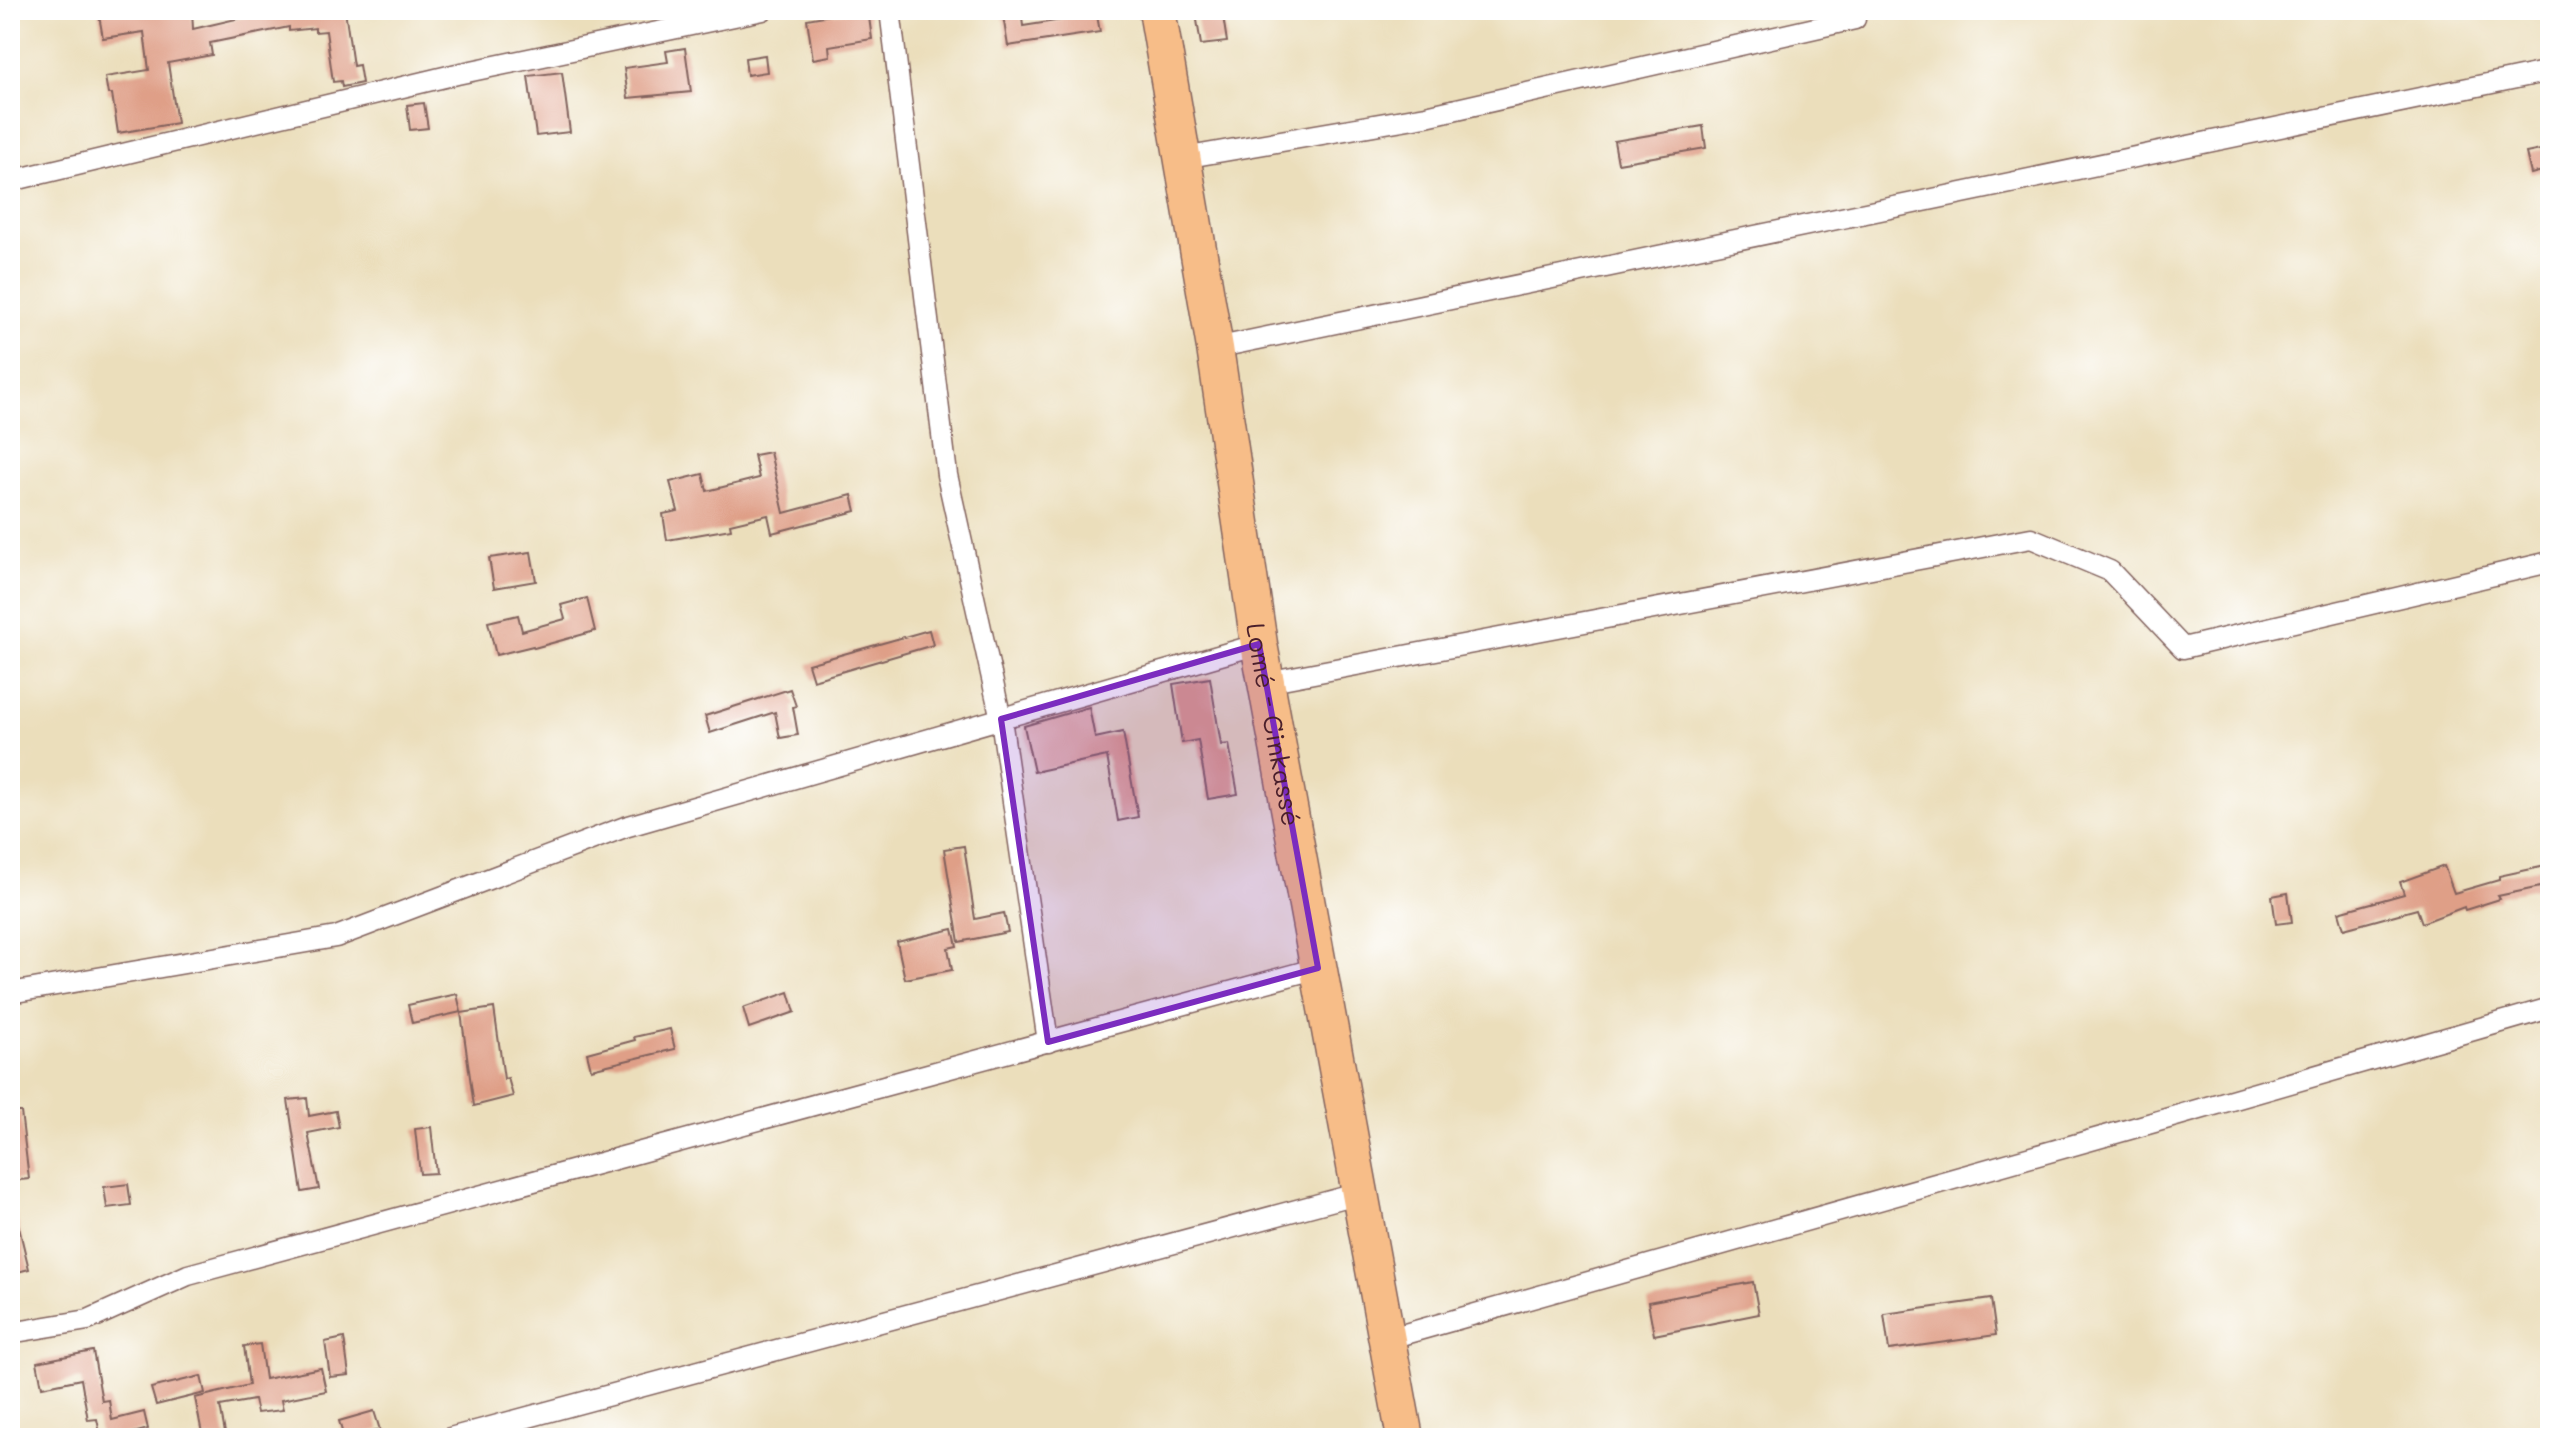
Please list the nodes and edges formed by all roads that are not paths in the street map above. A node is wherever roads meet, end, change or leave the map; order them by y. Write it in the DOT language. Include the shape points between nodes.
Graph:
graph roads {
  1 [pos="763,10"];
  2 [pos="890,10"];
  3 [pos="1157,10"];
  4 [pos="1855,19"];
  5 [pos="2550,71"];
  6 [pos="1183,158"];
  7 [pos="10,181"];
  8 [pos="1215,348"];
  9 [pos="2550,562"];
  10 [pos="1259,644"];
  11 [pos="1266,682"];
  12 [pos="1001,719"];
  13 [pos="1318,968"];
  14 [pos="10,993"];
  15 [pos="2550,1008"];
  16 [pos="1048,1042"];
  17 [pos="1360,1193"];
  18 [pos="10,1333"];
  19 [pos="1387,1339"];
  20 [pos="450,1438"];
  21 [pos="1405,1438"];
  1 -- 7 [label="street" via="457,74"];
  2 -- 12 [label="street" via="947,475"];
  3 -- 6 [label="highway, Lomé - Cinkassé"];
  4 -- 6 [label="street" via="1426,116"];
  5 -- 8 [label="street"];
  6 -- 8 [label="highway, Lomé - Cinkassé"];
  8 -- 10 [label="highway, Lomé - Cinkassé"];
  9 -- 11 [label="street" via="2183,648 2110,571 2031,538"];
  10 -- 11 [label="highway, Lomé - Cinkassé"];
  10 -- 12 [label="street"];
  11 -- 13 [label="highway, Lomé - Cinkassé"];
  12 -- 14 [label="street" via="625,827 336,937"];
  12 -- 16 [label="street"];
  13 -- 16 [label="street"];
  13 -- 17 [label="highway, Lomé - Cinkassé"];
  15 -- 19 [label="street"];
  16 -- 18 [label="street" via="188,1275 88,1320"];
  17 -- 19 [label="highway, Lomé - Cinkassé"];
  17 -- 20 [label="street"];
  19 -- 21 [label="highway, Lomé - Cinkassé"];
}
